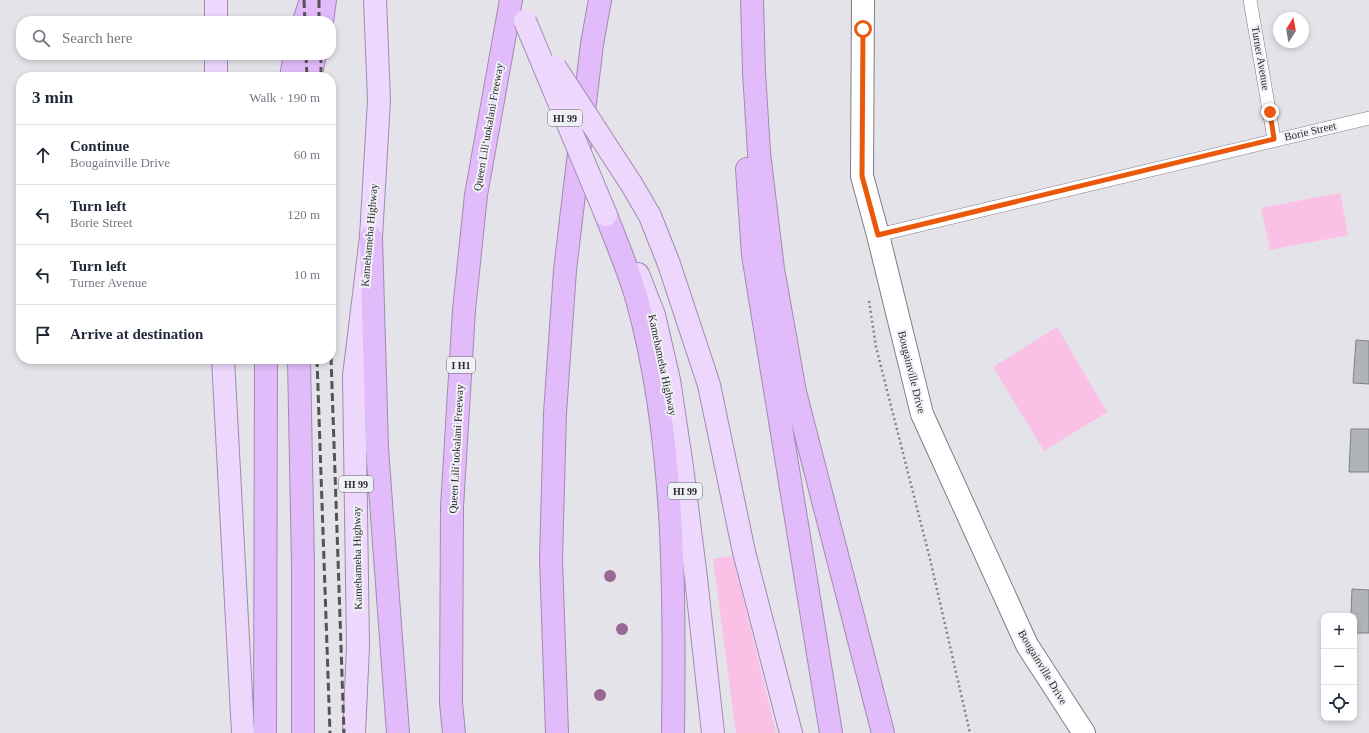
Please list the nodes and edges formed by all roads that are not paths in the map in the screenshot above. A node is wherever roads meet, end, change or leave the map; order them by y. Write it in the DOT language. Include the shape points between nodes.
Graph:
graph roads {
  1 [pos="216,0"];
  2 [pos="311,0"];
  3 [pos="325,0"];
  4 [pos="375,0"];
  5 [pos="511,0"];
  6 [pos="516,0"];
  7 [pos="600,0"];
  8 [pos="741,0"];
  9 [pos="752,0"];
  10 [pos="864,0"];
  11 [pos="1250,0"];
  12 [pos="216,16"];
  13 [pos="306,16"];
  14 [pos="323,16"];
  15 [pos="525,21"];
  16 [pos="216,60"];
  17 [pos="294,60"];
  18 [pos="313,60"];
  19 [pos="216,72"];
  20 [pos="292,72"];
  21 [pos="311,72"];
  22 [pos="1369,118"];
  23 [pos="1274,139"];
  24 [pos="606,215"];
  25 [pos="878,235"];
  26 [pos="371,237"];
  27 [pos="629,264"];
  28 [pos="223,364"];
  29 [pos="266,364"];
  30 [pos="299,364"];
  31 [pos="242,733"];
  32 [pos="265,733"];
  33 [pos="303,733"];
  34 [pos="354,733"];
  35 [pos="398,733"];
  36 [pos="454,733"];
  37 [pos="557,733"];
  38 [pos="673,733"];
  39 [pos="714,733"];
  40 [pos="791,733"];
  41 [pos="831,733"];
  42 [pos="883,733"];
  43 [pos="1084,733"];
  1 -- 12 [label="main road"];
  2 -- 13 [label="highway"];
  3 -- 14 [label="highway"];
  4 -- 26 [label="main road, Kamehameha Highway / HI 99" via="379,100"];
  5 -- 36 [label="highway, Queen Liliʻuokalani Freeway / I H1" via="476,195 464,310 452,507 451,703"];
  6 -- 15 [label="main road, HI 99"];
  7 -- 37 [label="highway" via="592,44 565,270 554,413 551,559"];
  8 -- 41 [label="highway" via="740,46 753,255"];
  9 -- 42 [label="highway" via="759,153 773,269 795,392"];
  10 -- 25 [label="street, Bougainville Drive" via="862,176"];
  11 -- 23 [label="lane, Turner Avenue"];
  15 -- 24 [label="main road, HI 99, bridge"];
  15 -- 40 [label="main road, bridge" via="632,185 650,216 670,264 709,384 744,552"];
  16 -- 19 [label="main road"];
  17 -- 20 [label="highway"];
  18 -- 21 [label="highway"];
  22 -- 23 [label="lane, Borie Street"];
  23 -- 25 [label="lane, Borie Street"];
  24 -- 27 [label="highway"];
  25 -- 43 [label="street, Bougainville Drive" via="922,414 1027,645"];
  26 -- 34 [label="main road, Kamehameha Highway / HI 99" via="354,376 358,647"];
  26 -- 35 [label="highway" via="377,448"];
  27 -- 38 [label="highway" via="659,402 668,481 674,626"];
  27 -- 39 [label="main road, Kamehameha Highway / HI 99" via="654,315 669,380"];
  28 -- 31 [label="main road"];
  29 -- 32 [label="highway"];
  30 -- 33 [label="highway"];
}
